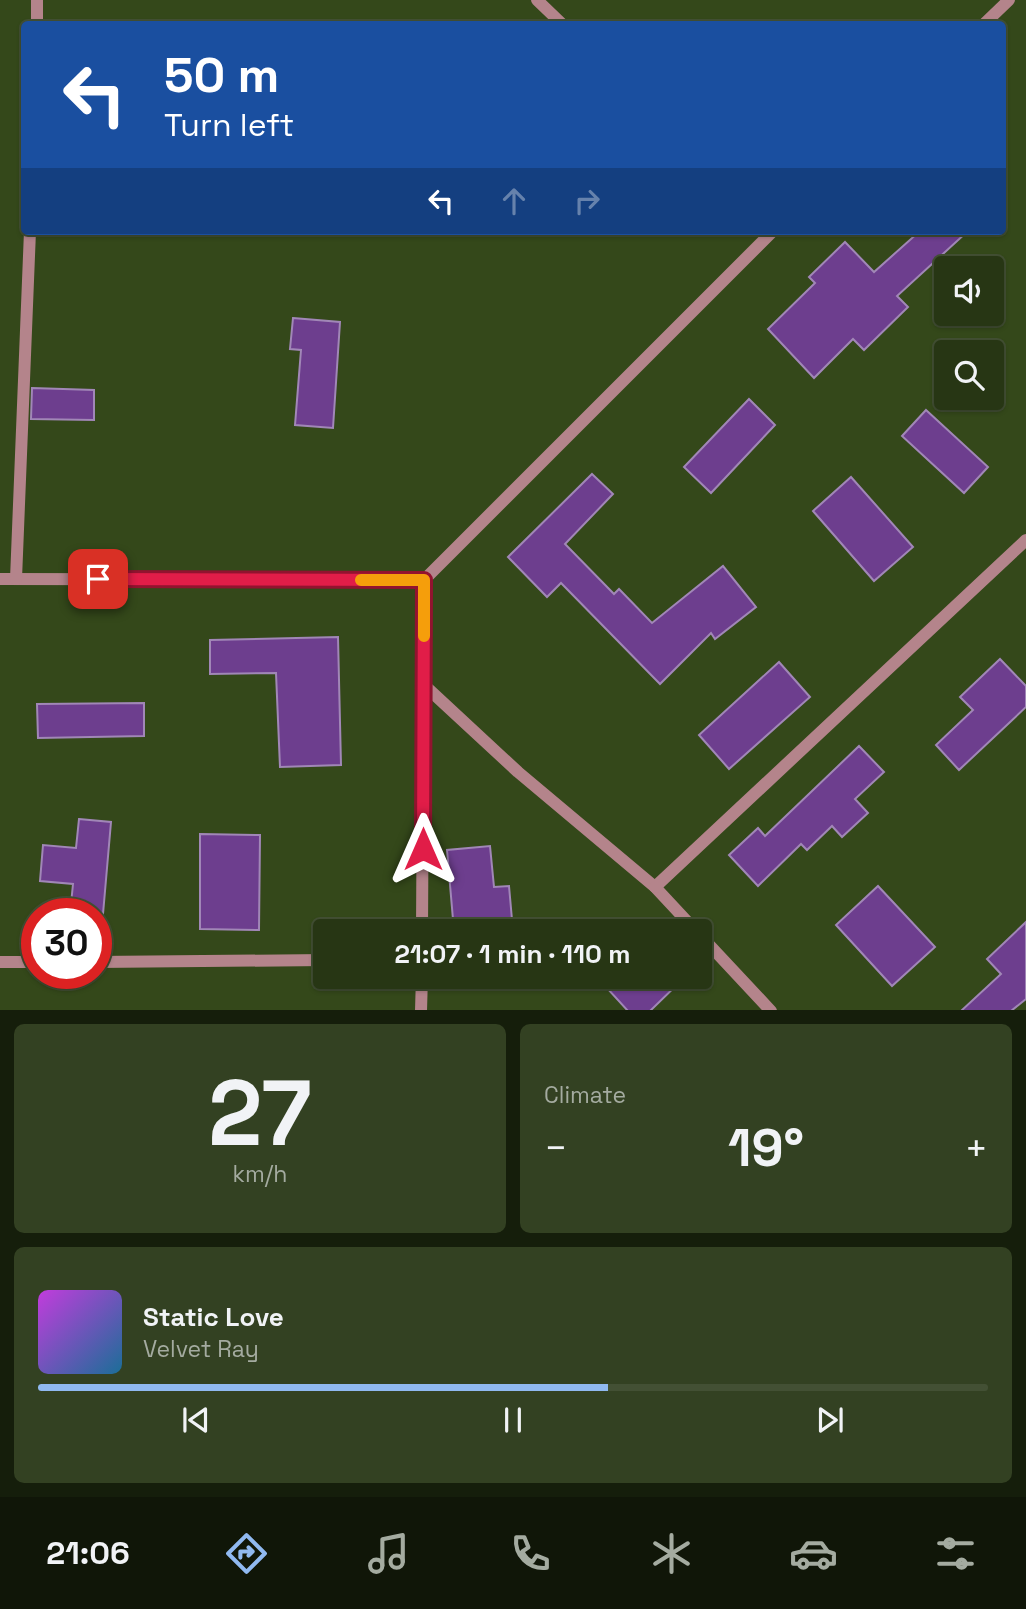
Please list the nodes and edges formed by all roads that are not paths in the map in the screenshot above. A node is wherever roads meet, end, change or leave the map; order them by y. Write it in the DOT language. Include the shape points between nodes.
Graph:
graph roads {
  1 [pos="37,0"];
  2 [pos="537,0"];
  3 [pos="1009,0"];
  4 [pos="37,21"];
  5 [pos="559,21"];
  6 [pos="987,21"];
  7 [pos="30,235"];
  8 [pos="765,235"];
  9 [pos="1026,540"];
  10 [pos="0,579"];
  11 [pos="16,579"];
  12 [pos="424,580"];
  13 [pos="423,684"];
  14 [pos="655,887"];
  15 [pos="422,919"];
  16 [pos="685,919"];
  17 [pos="712,948"];
  18 [pos="313,960"];
  19 [pos="0,962"];
  20 [pos="21,962"];
  21 [pos="112,962"];
  22 [pos="422,989"];
  23 [pos="421,1010"];
  24 [pos="771,1010"];
  1 -- 4 [label="street"];
  2 -- 5 [label="street"];
  3 -- 6 [label="street"];
  7 -- 11 [label="street"];
  8 -- 12 [label="street"];
  9 -- 14 [label="street"];
  10 -- 11 [label="street"];
  11 -- 12 [label="street"];
  12 -- 13 [label="street"];
  13 -- 14 [label="street" via="517,772"];
  13 -- 15 [label="street"];
  14 -- 16 [label="street"];
  17 -- 24 [label="street"];
  18 -- 21 [label="street"];
  19 -- 20 [label="street"];
  22 -- 23 [label="street"];
}
